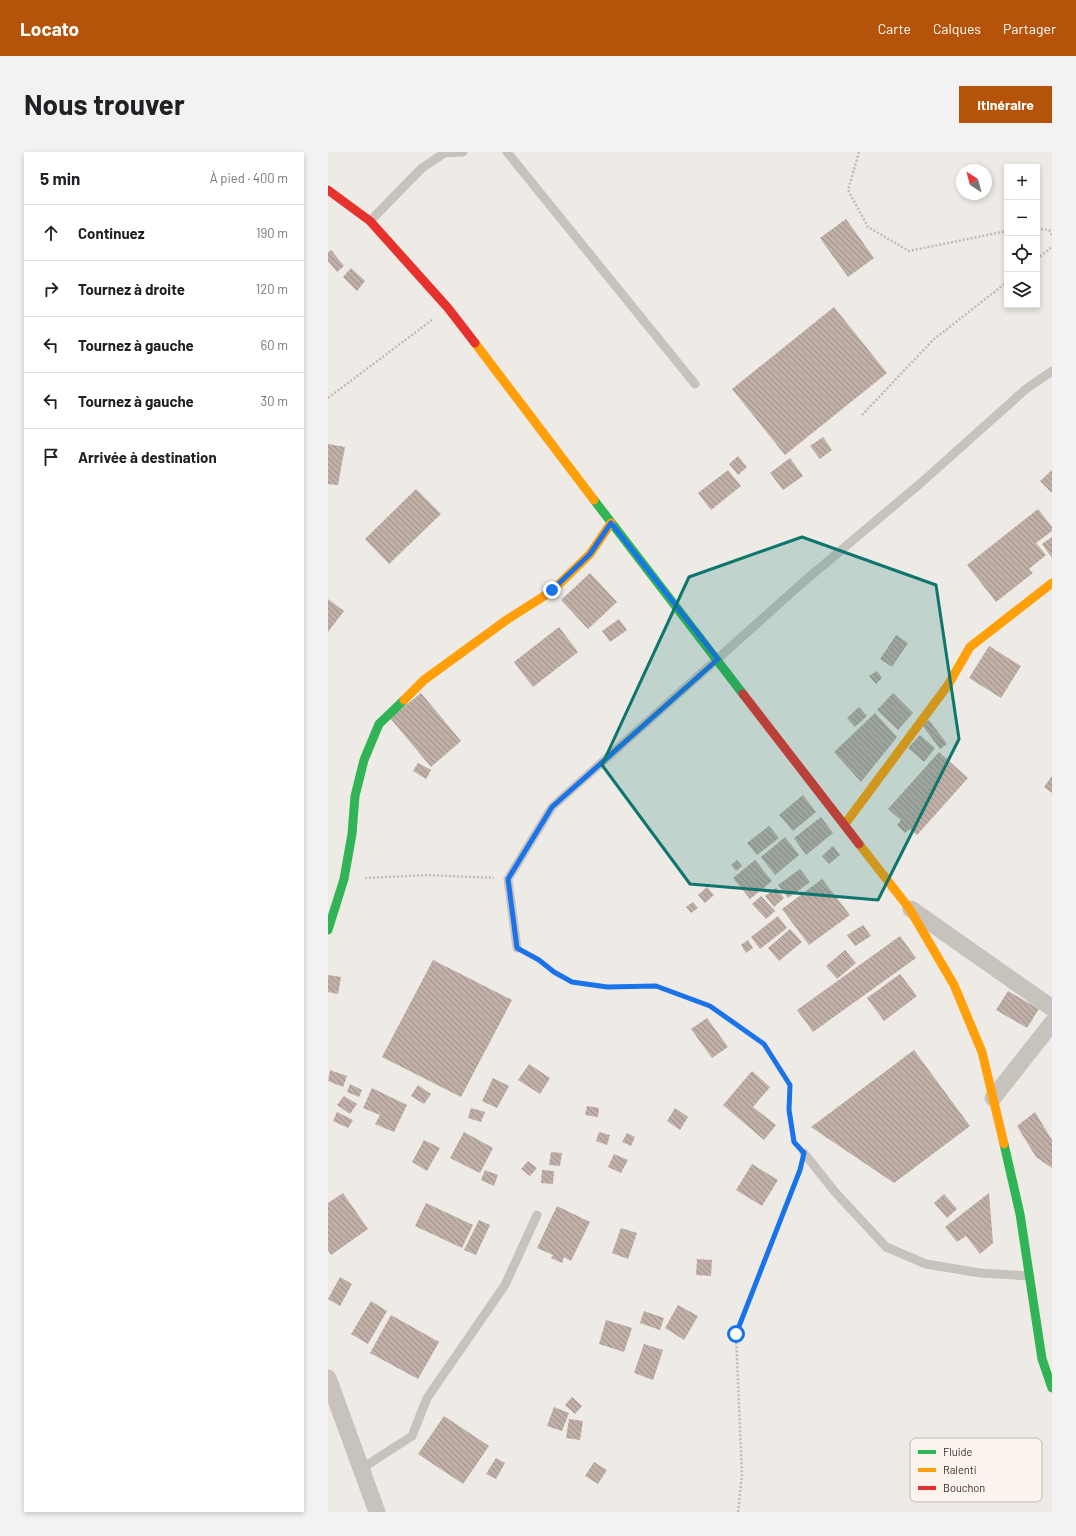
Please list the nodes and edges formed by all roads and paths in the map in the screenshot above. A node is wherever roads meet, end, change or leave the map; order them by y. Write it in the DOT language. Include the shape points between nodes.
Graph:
graph roads {
  1 [pos="463,152"];
  2 [pos="507,152"];
  3 [pos="859,152"];
  4 [pos="444,153"];
  5 [pos="328,190"];
  6 [pos="370,222"];
  7 [pos="1040,229"];
  8 [pos="1004,232"];
  9 [pos="1052,235"];
  10 [pos="1052,247"];
  11 [pos="1040,257"];
  12 [pos="1004,284"];
  13 [pos="448,308"];
  14 [pos="1052,370"];
  15 [pos="695,384"];
  16 [pos="328,398"];
  17 [pos="862,415"];
  18 [pos="611,523"];
  19 [pos="1052,583"];
  20 [pos="718,659"];
  21 [pos="845,824"];
  22 [pos="344,879"];
  23 [pos="508,879"];
  24 [pos="909,908"];
  25 [pos="328,930"];
  26 [pos="517,948"];
  27 [pos="1052,1008"];
  28 [pos="1052,1023"];
  29 [pos="993,1098"];
  30 [pos="804,1153"];
  31 [pos="537,1215"];
  32 [pos="1030,1276"];
  33 [pos="328,1378"];
  34 [pos="1052,1388"];
  35 [pos="361,1469"];
  36 [pos="377,1512"];
  37 [pos="738,1512"];
  1 -- 4 [label="lane"];
  2 -- 15 [label="lane"];
  3 -- 8 [label="path" via="848,190 868,227 909,251"];
  4 -- 6 [label="lane" via="422,168"];
  5 -- 6 [label="street"];
  6 -- 13 [label="street"];
  7 -- 9 [label="path" via="1049,230"];
  10 -- 11 [label="path"];
  12 -- 17 [label="path" via="933,340"];
  13 -- 16 [label="path"];
  13 -- 18 [label="street"];
  14 -- 20 [label="lane" via="1026,389"];
  18 -- 20 [label="street"];
  18 -- 22 [label="street" via="590,554 552,590 424,680 379,724 364,760 355,796 352,834"];
  19 -- 21 [label="street" via="970,647 948,685"];
  20 -- 21 [label="street"];
  20 -- 23 [label="lane" via="552,807"];
  21 -- 24 [label="street"];
  22 -- 23 [label="path" via="428,875"];
  22 -- 25 [label="street"];
  23 -- 26 [label="lane"];
  24 -- 27 [label="street"];
  24 -- 29 [label="street" via="954,985 982,1052"];
  26 -- 30 [label="path" via="572,982 607,987 656,986 710,1006 764,1044 790,1085 789,1110 794,1142"];
  28 -- 29 [label="street"];
  29 -- 32 [label="street" via="1020,1214"];
  30 -- 32 [label="lane" via="835,1192 886,1247 926,1264 980,1273"];
  30 -- 37 [label="path" via="800,1170 736,1334 742,1475"];
  31 -- 35 [label="lane" via="505,1285 427,1398 412,1436"];
  32 -- 34 [label="street" via="1042,1359"];
  33 -- 35 [label="street"];
  35 -- 36 [label="street"];
}
